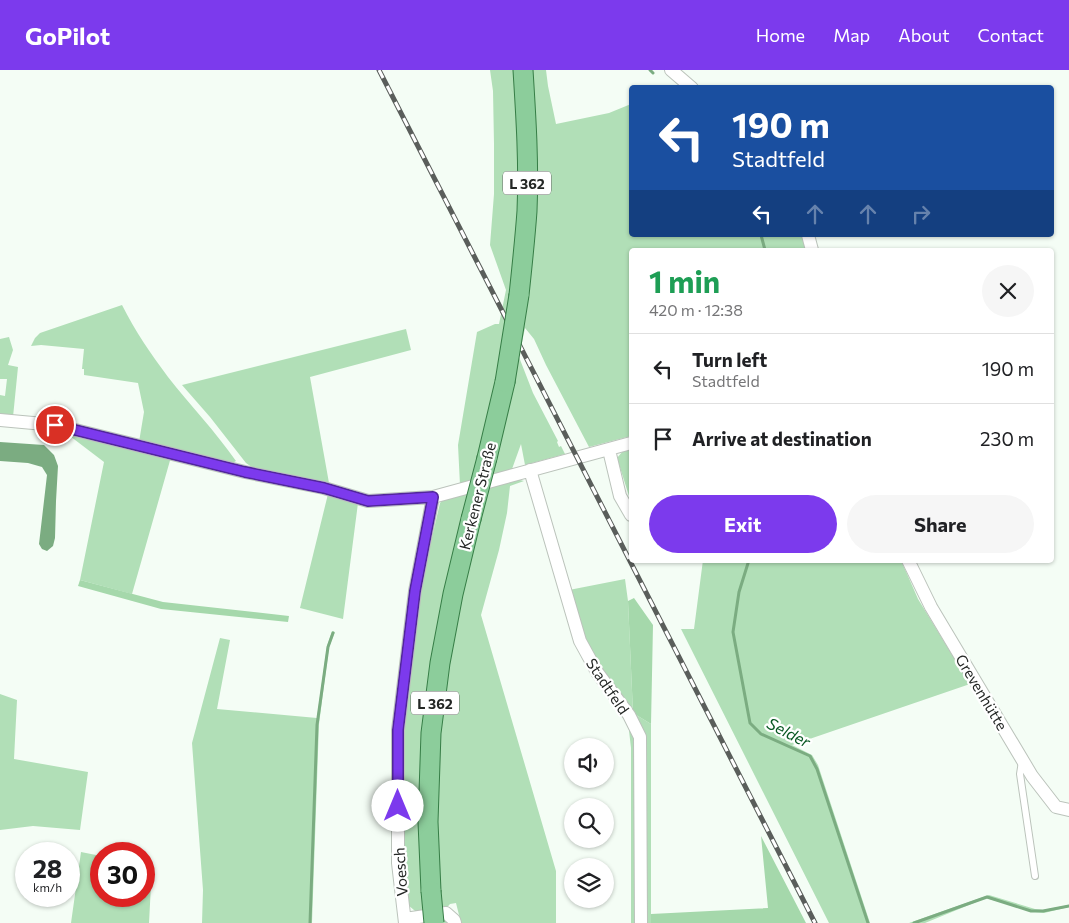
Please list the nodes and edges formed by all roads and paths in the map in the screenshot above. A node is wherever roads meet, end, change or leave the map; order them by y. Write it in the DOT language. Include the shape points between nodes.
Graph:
graph roads {
  1 [pos="523,70"];
  2 [pos="671,70"];
  3 [pos="688,85"];
  4 [pos="0,420"];
  5 [pos="629,444"];
  6 [pos="609,450"];
  7 [pos="530,470"];
  8 [pos="433,497"];
  9 [pos="629,512"];
  10 [pos="909,563"];
  11 [pos="1023,760"];
  12 [pos="1069,810"];
  13 [pos="1035,876"];
  14 [pos="405,921"];
  15 [pos="434,923"];
  16 [pos="455,923"];
  17 [pos="641,923"];
  1 -- 15 [label="main road, Kerkener Straße / L 362, bridge" via="528,178 519,295 505,382 453,594 440,663 432,733 428,822"];
  2 -- 3 [label="street"];
  4 -- 8 [label="street" via="55,425 368,501"];
  5 -- 6 [label="street"];
  6 -- 7 [label="street"];
  6 -- 9 [label="street" via="620,496"];
  7 -- 8 [label="street"];
  7 -- 17 [label="street, Stadtfeld" via="580,641 640,737"];
  8 -- 14 [label="street, Voesch" via="415,591 398,730 398,863"];
  10 -- 11 [label="street, Grevenhütte" via="931,607"];
  11 -- 12 [label="street, Grevenhütte" via="1056,807"];
  11 -- 13 [label="lane" via="1020,774"];
  14 -- 16 [label="street, Voesch" via="446,913"];
}
